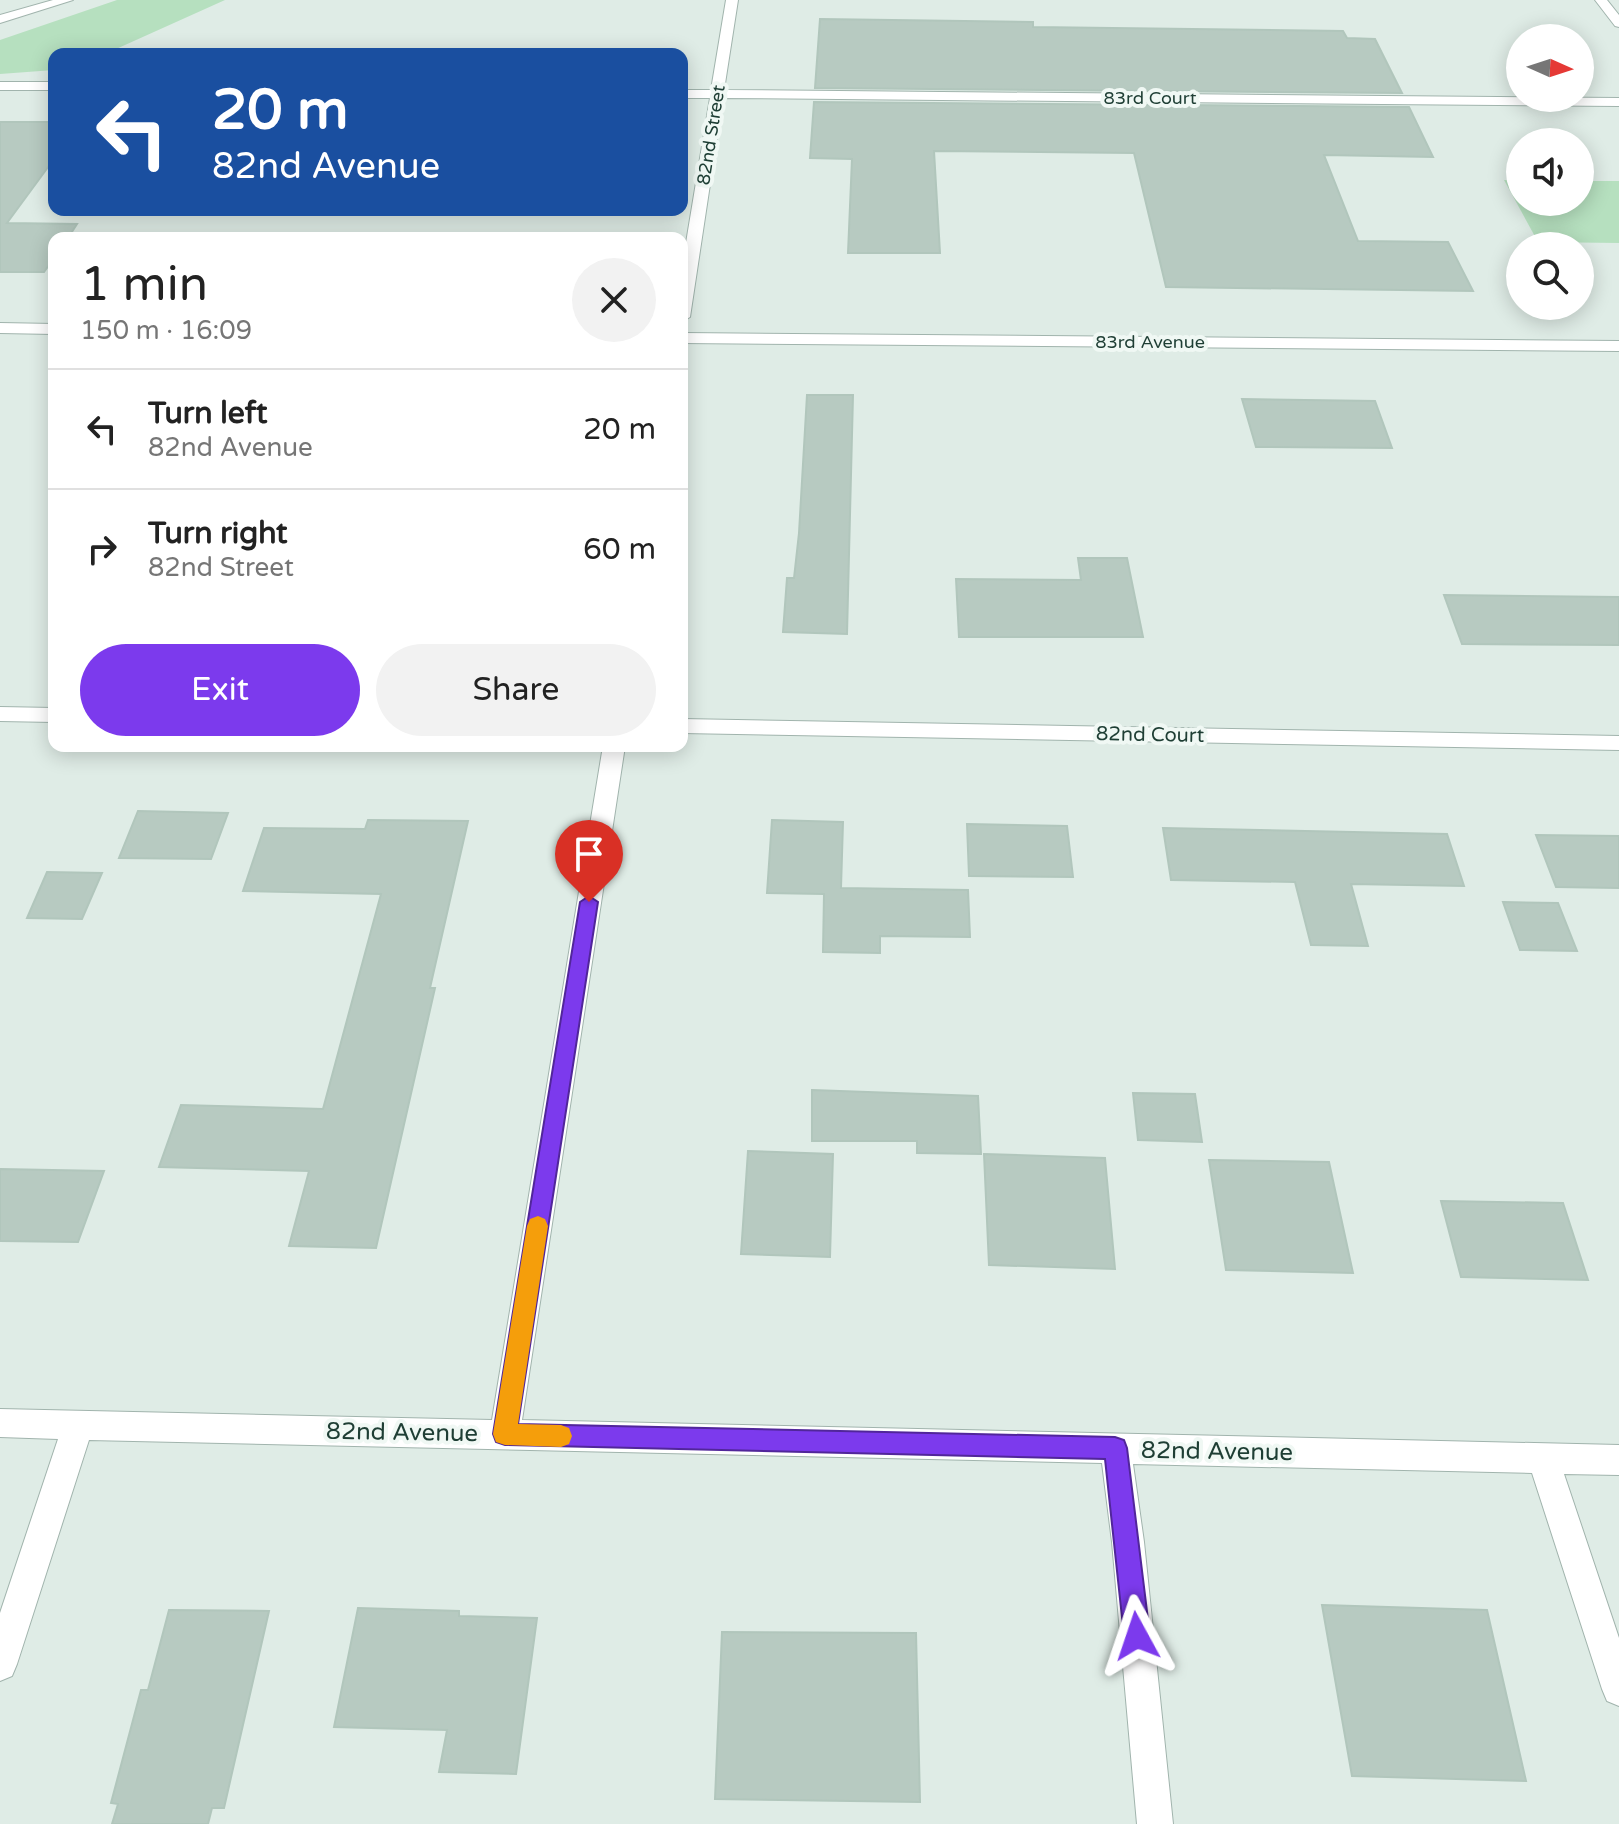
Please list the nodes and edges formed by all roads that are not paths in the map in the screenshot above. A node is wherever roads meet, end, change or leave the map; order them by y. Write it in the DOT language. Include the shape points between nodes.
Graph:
graph roads {
  1 [pos="67,0"];
  2 [pos="732,0"];
  3 [pos="1601,0"];
  4 [pos="0,19"];
  5 [pos="1619,23"];
  6 [pos="0,86"];
  7 [pos="48,86"];
  8 [pos="688,94"];
  9 [pos="717,95"];
  10 [pos="1619,102"];
  11 [pos="688,279"];
  12 [pos="0,328"];
  13 [pos="48,329"];
  14 [pos="688,338"];
  15 [pos="1619,346"];
  16 [pos="0,714"];
  17 [pos="48,715"];
  18 [pos="688,726"];
  19 [pos="1619,743"];
  20 [pos="613,752"];
  21 [pos="0,1423"];
  22 [pos="78,1425"];
  23 [pos="505,1434"];
  24 [pos="1115,1448"];
  25 [pos="1543,1458"];
  26 [pos="1619,1460"];
  27 [pos="0,1664"];
  28 [pos="1619,1689"];
  29 [pos="1155,1824"];
  1 -- 4 [label="street"];
  2 -- 9 [label="street, 82nd Street"];
  3 -- 5 [label="street"];
  6 -- 7 [label="street"];
  8 -- 9 [label="street, 83rd Court"];
  9 -- 10 [label="street, 83rd Court"];
  9 -- 11 [label="street, 82nd Street"];
  12 -- 13 [label="street"];
  14 -- 15 [label="street, 83rd Avenue"];
  16 -- 17 [label="street"];
  18 -- 19 [label="street, 82nd Court"];
  20 -- 23 [label="street"];
  21 -- 22 [label="street, 82nd Avenue"];
  22 -- 23 [label="street, 82nd Avenue"];
  22 -- 27 [label="street"];
  23 -- 24 [label="street, 82nd Avenue"];
  24 -- 25 [label="street, 82nd Avenue"];
  24 -- 29 [label="street"];
  25 -- 26 [label="street, 82nd Avenue"];
  25 -- 28 [label="street"];
}
